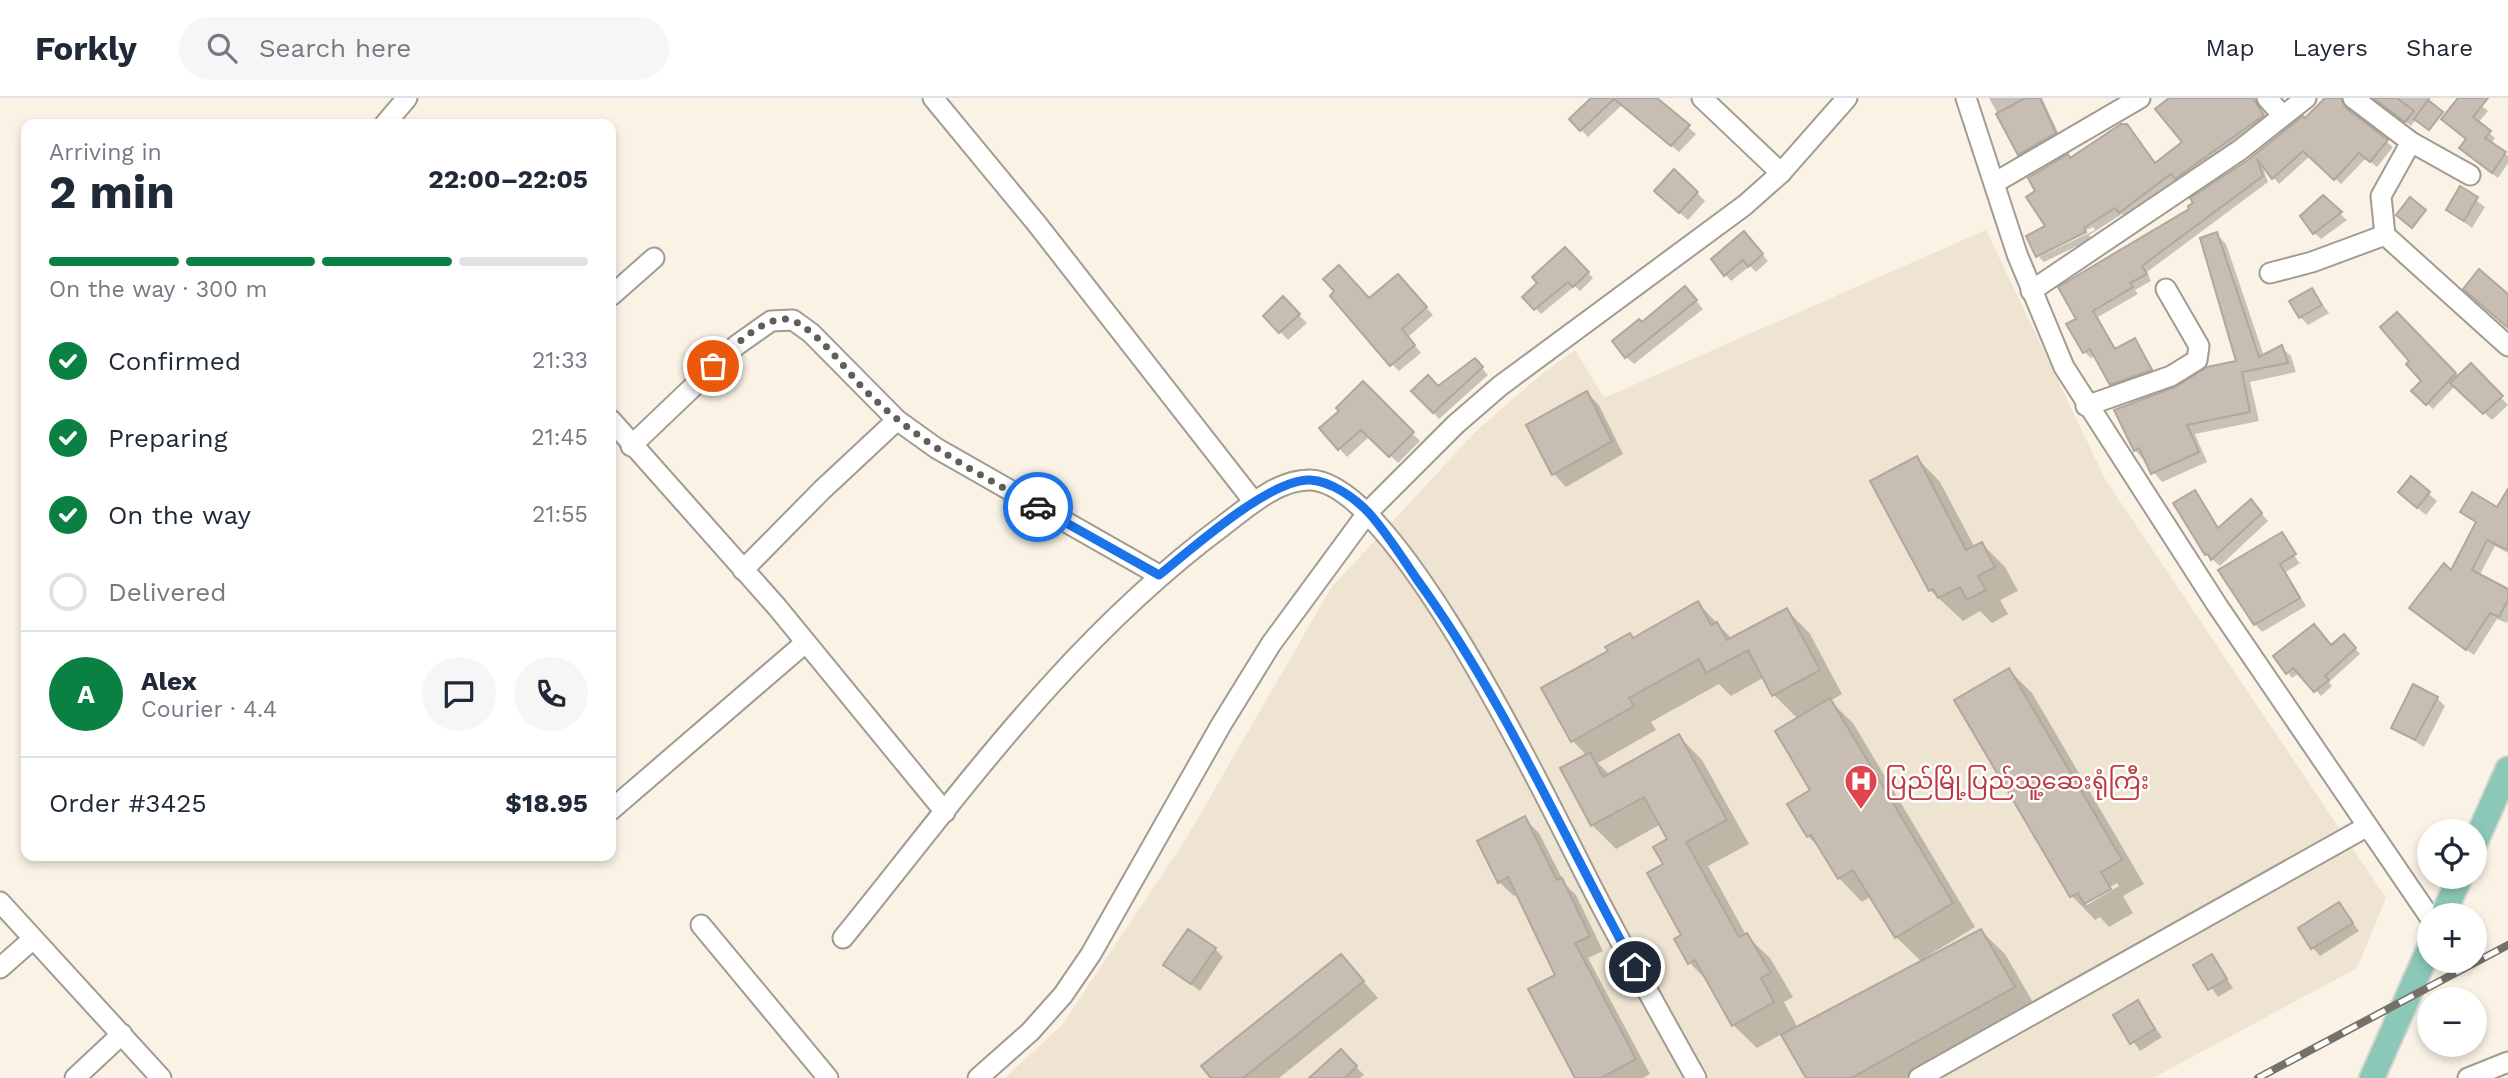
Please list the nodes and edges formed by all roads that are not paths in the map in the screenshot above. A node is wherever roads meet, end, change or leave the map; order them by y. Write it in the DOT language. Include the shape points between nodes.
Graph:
graph roads {
  1 [pos="407,98"];
  2 [pos="933,98"];
  3 [pos="1702,98"];
  4 [pos="1847,98"];
  5 [pos="1966,98"];
  6 [pos="2140,98"];
  7 [pos="2267,98"];
  8 [pos="2306,98"];
  9 [pos="2353,98"];
  10 [pos="2283,116"];
  11 [pos="389,119"];
  12 [pos="2411,142"];
  13 [pos="1781,173"];
  14 [pos="2470,175"];
  15 [pos="1996,182"];
  16 [pos="2385,235"];
  17 [pos="654,258"];
  18 [pos="2270,273"];
  19 [pos="2166,289"];
  20 [pos="2031,291"];
  21 [pos="616,292"];
  22 [pos="2508,346"];
  23 [pos="2086,406"];
  24 [pos="897,421"];
  25 [pos="616,426"];
  26 [pos="631,446"];
  27 [pos="1254,502"];
  28 [pos="1368,512"];
  29 [pos="743,570"];
  30 [pos="1159,575"];
  31 [pos="805,643"];
  32 [pos="2508,769"];
  33 [pos="616,806"];
  34 [pos="945,812"];
  35 [pos="2486,819"];
  36 [pos="2366,827"];
  37 [pos="0,902"];
  38 [pos="2420,903"];
  39 [pos="701,925"];
  40 [pos="843,938"];
  41 [pos="33,939"];
  42 [pos="0,968"];
  43 [pos="2418,973"];
  44 [pos="121,1034"];
  45 [pos="2508,1062"];
  46 [pos="75,1078"];
  47 [pos="161,1078"];
  48 [pos="828,1078"];
  49 [pos="978,1078"];
  50 [pos="1696,1078"];
  51 [pos="1919,1078"];
  52 [pos="2372,1078"];
  53 [pos="2468,1078"];
  1 -- 11 [label="street"];
  2 -- 27 [label="street"];
  3 -- 13 [label="street"];
  4 -- 13 [label="street"];
  5 -- 15 [label="street"];
  6 -- 15 [label="street"];
  7 -- 10 [label="street"];
  8 -- 10 [label="street"];
  9 -- 12 [label="street"];
  10 -- 20 [label="street"];
  12 -- 14 [label="street"];
  12 -- 16 [label="street" via="2381,196"];
  13 -- 28 [label="street" via="1691,248 1500,386"];
  15 -- 20 [label="street"];
  16 -- 18 [label="street"];
  16 -- 22 [label="street"];
  17 -- 21 [label="street"];
  19 -- 23 [label="street" via="2199,346 2197,360 2171,376"];
  20 -- 23 [label="street"];
  23 -- 36 [label="street"];
  24 -- 26 [label="street" via="811,333 784,319 771,321 737,345"];
  24 -- 29 [label="street"];
  24 -- 30 [label="street" via="986,479"];
  25 -- 26 [label="street"];
  26 -- 29 [label="street"];
  27 -- 28 [label="street" via="1277,488 1308,480 1340,490"];
  27 -- 30 [label="street"];
  28 -- 49 [label="street" via="1271,644 1063,995"];
  28 -- 50 [label="street" via="1472,659"];
  29 -- 31 [label="street"];
  30 -- 34 [label="street" via="1078,652"];
  31 -- 33 [label="street"];
  31 -- 34 [label="street"];
  32 -- 35 [label="main road"];
  34 -- 40 [label="street"];
  36 -- 38 [label="street"];
  36 -- 51 [label="street"];
  37 -- 41 [label="street"];
  39 -- 48 [label="street"];
  41 -- 42 [label="street"];
  41 -- 44 [label="street"];
  43 -- 52 [label="main road"];
  44 -- 46 [label="street"];
  44 -- 47 [label="street"];
  45 -- 53 [label="street"];
}
